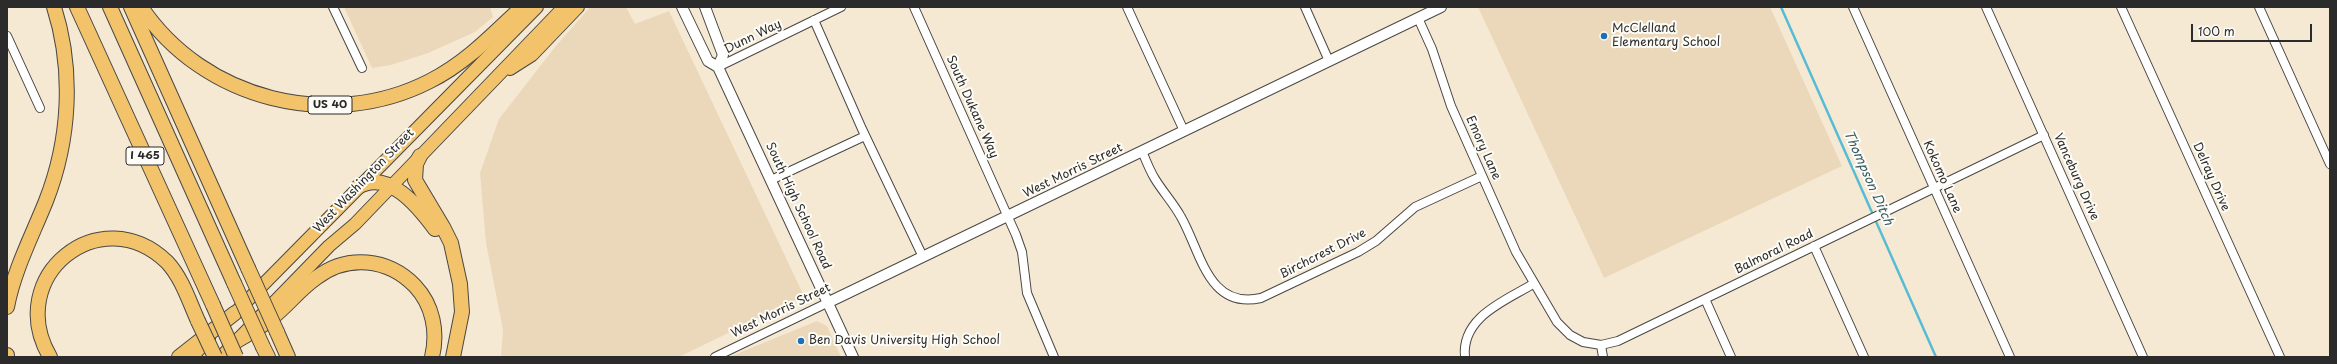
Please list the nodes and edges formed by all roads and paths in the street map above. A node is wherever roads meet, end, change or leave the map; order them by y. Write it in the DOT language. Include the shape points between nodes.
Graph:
graph roads {
  1 [pos="54,7"];
  2 [pos="77,7"];
  3 [pos="110,7"];
  4 [pos="131,7"];
  5 [pos="141,7"];
  6 [pos="333,7"];
  7 [pos="522,7"];
  8 [pos="537,7"];
  9 [pos="564,7"];
  10 [pos="578,7"];
  11 [pos="682,7"];
  12 [pos="705,7"];
  13 [pos="842,7"];
  14 [pos="914,7"];
  15 [pos="1128,7"];
  16 [pos="1305,7"];
  17 [pos="1441,7"];
  18 [pos="1853,7"];
  19 [pos="1986,7"];
  20 [pos="2121,7"];
  21 [pos="2259,7"];
  22 [pos="1418,18"];
  23 [pos="814,20"];
  24 [pos="7,36"];
  25 [pos="1329,61"];
  26 [pos="718,67"];
  27 [pos="362,68"];
  28 [pos="494,79"];
  29 [pos="40,108"];
  30 [pos="1184,131"];
  31 [pos="2044,135"];
  32 [pos="865,136"];
  33 [pos="1142,152"];
  34 [pos="420,156"];
  35 [pos="2330,164"];
  36 [pos="1482,176"];
  37 [pos="771,180"];
  38 [pos="391,186"];
  39 [pos="358,187"];
  40 [pos="1934,188"];
  41 [pos="1009,216"];
  42 [pos="1814,246"];
  43 [pos="923,257"];
  44 [pos="454,260"];
  45 [pos="1533,284"];
  46 [pos="1705,299"];
  47 [pos="829,302"];
  48 [pos="7,307"];
  49 [pos="235,313"];
  50 [pos="235,342"];
  51 [pos="1601,345"];
  52 [pos="266,352"];
  53 [pos="50,357"];
  54 [pos="179,357"];
  55 [pos="192,357"];
  56 [pos="215,357"];
  57 [pos="221,357"];
  58 [pos="236,357"];
  59 [pos="288,357"];
  60 [pos="432,357"];
  61 [pos="453,357"];
  62 [pos="716,357"];
  63 [pos="853,357"];
  64 [pos="1054,357"];
  65 [pos="1465,357"];
  66 [pos="1602,357"];
  67 [pos="1731,357"];
  68 [pos="1864,357"];
  69 [pos="2010,357"];
  70 [pos="2143,357"];
  71 [pos="2280,357"];
  1 -- 48 [label="highway" via="66,66 67,106 62,147 46,200 18,265"];
  2 -- 58 [label="highway, I 465, bridge"];
  3 -- 52 [label="highway, I 465, bridge"];
  4 -- 59 [label="highway, bridge"];
  5 -- 7 [label="highway, US 40" via="155,26 181,52 221,79 268,98 302,104 335,105 387,98 430,81 474,52"];
  6 -- 27 [label="street"];
  8 -- 39 [label="main road, West Washington Street"];
  9 -- 28 [label="main road, West Washington Street"];
  10 -- 28 [label="main road" via="532,55"];
  11 -- 26 [label="street, South High School Road" via="708,62"];
  12 -- 26 [label="street" via="723,55"];
  13 -- 23 [label="street, Dunn Way"];
  14 -- 41 [label="street, South Dukane Way"];
  15 -- 30 [label="street"];
  16 -- 25 [label="street"];
  17 -- 22 [label="street, West Morris Street"];
  18 -- 40 [label="street, Kokomo Lane"];
  19 -- 31 [label="street, Vanceburg Drive"];
  20 -- 71 [label="street, Delray Drive"];
  21 -- 35 [label="street"];
  22 -- 25 [label="street, West Morris Street"];
  22 -- 36 [label="street, Emory Lane" via="1432,49 1451,106"];
  23 -- 26 [label="street, Dunn Way"];
  23 -- 32 [label="street"];
  24 -- 29 [label="street"];
  25 -- 30 [label="street, West Morris Street"];
  26 -- 37 [label="street, South High School Road"];
  28 -- 34 [label="main road, West Washington Street"];
  30 -- 33 [label="street, West Morris Street"];
  31 -- 40 [label="street, Balmoral Road"];
  31 -- 70 [label="street, Vanceburg Drive"];
  32 -- 37 [label="street"];
  32 -- 43 [label="street"];
  33 -- 36 [label="street, Birchcrest Drive" via="1154,177 1182,218 1210,278 1219,289 1240,299 1258,298 1358,252 1376,241 1416,207"];
  33 -- 41 [label="street, West Morris Street"];
  34 -- 38 [label="main road, West Washington Street"];
  34 -- 44 [label="highway" via="416,164 415,180 451,243"];
  36 -- 45 [label="street, Emory Lane"];
  37 -- 47 [label="street, South High School Road"];
  38 -- 39 [label="highway" via="375,181"];
  38 -- 44 [label="highway" via="421,212"];
  38 -- 50 [label="main road, West Washington Street"];
  39 -- 49 [label="main road, West Washington Street"];
  40 -- 42 [label="street, Balmoral Road"];
  40 -- 69 [label="street, Kokomo Lane"];
  41 -- 43 [label="street, West Morris Street"];
  41 -- 64 [label="street, South Dukane Way" via="1022,252 1027,293"];
  42 -- 46 [label="street, Balmoral Road"];
  42 -- 68 [label="street"];
  43 -- 47 [label="street, West Morris Street"];
  44 -- 61 [label="highway" via="460,284 462,312"];
  45 -- 51 [label="street, Balmoral Road" via="1564,330 1583,342"];
  45 -- 65 [label="street" via="1484,313 1476,321 1465,341"];
  46 -- 51 [label="street, Balmoral Road" via="1618,341"];
  46 -- 67 [label="street"];
  47 -- 62 [label="street, West Morris Street"];
  47 -- 63 [label="street, South High School Road"];
  49 -- 54 [label="highway"];
  49 -- 55 [label="main road, West Washington Street"];
  50 -- 57 [label="main road, West Washington Street"];
  50 -- 60 [label="highway" via="273,318 323,272 346,264 363,262 393,269 410,281 424,297 435,331"];
  51 -- 66 [label="street"];
  53 -- 56 [label="highway, bridge" via="38,328 37,310 41,289 53,267 69,252 87,243 110,239 133,242 160,256 178,278"];
}
